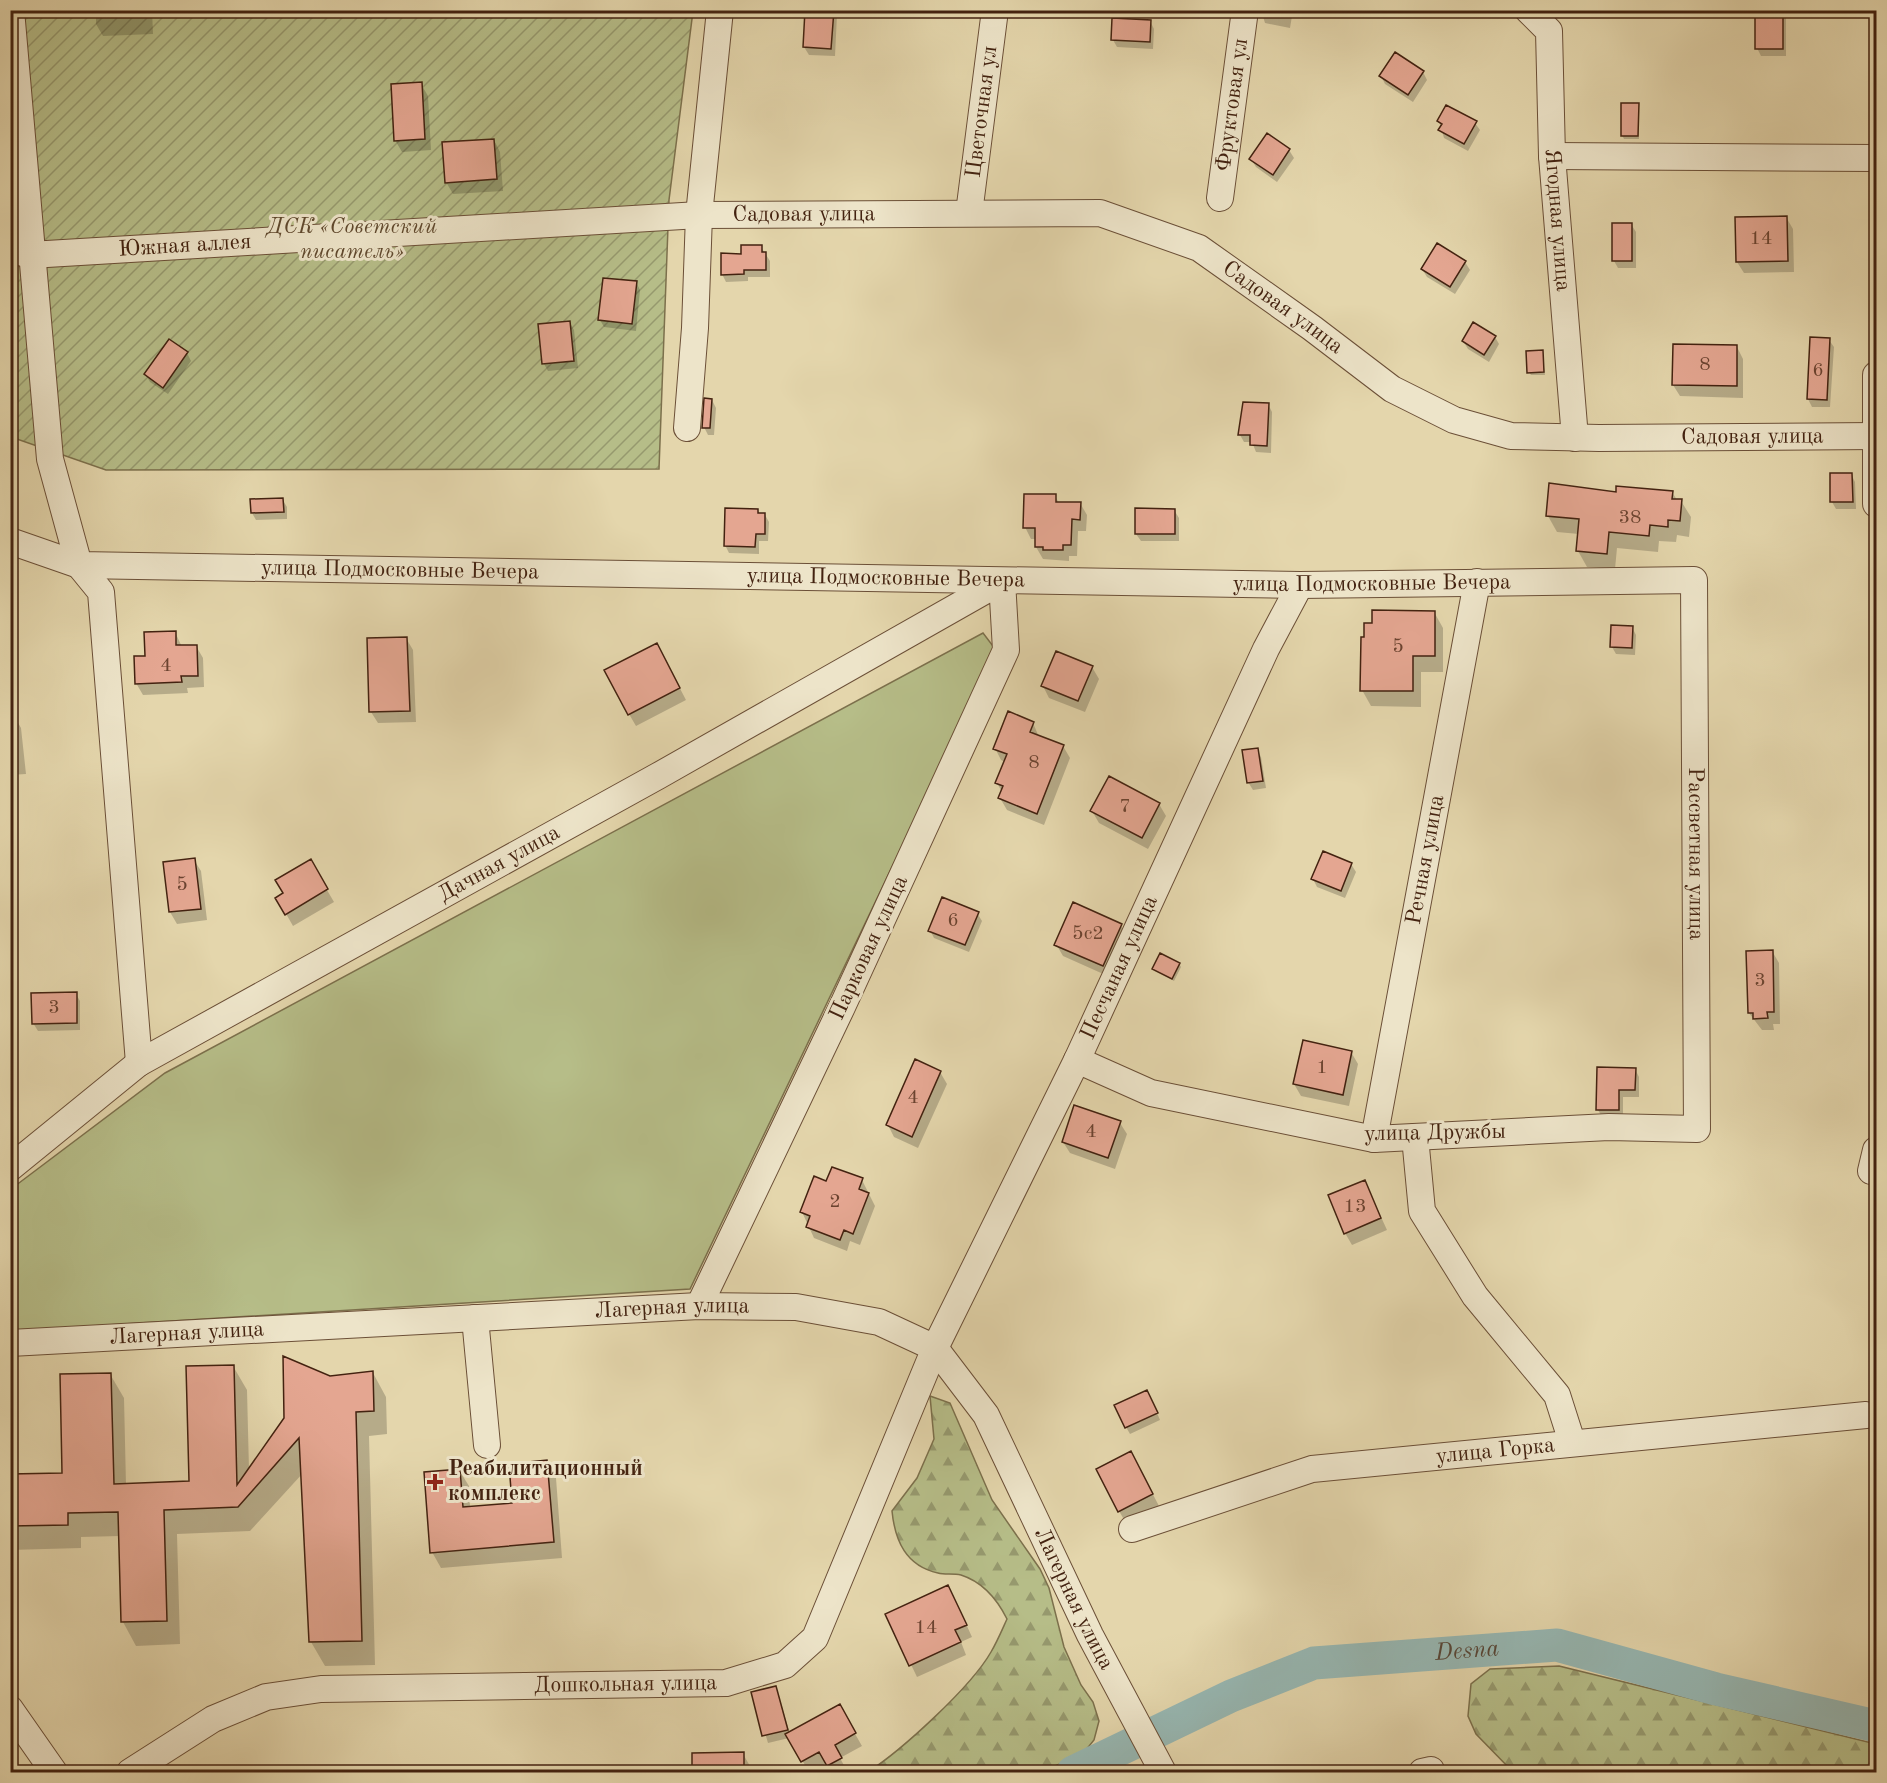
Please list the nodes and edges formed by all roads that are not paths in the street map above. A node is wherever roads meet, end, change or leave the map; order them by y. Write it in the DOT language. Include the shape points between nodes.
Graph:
graph roads {
  1 [pos="11,10"];
  2 [pos="720,10"];
  3 [pos="995,10"];
  4 [pos="1245,10"];
  5 [pos="1528,10"];
  6 [pos="1550,21"];
  7 [pos="1552,156"];
  8 [pos="1876,158"];
  9 [pos="1220,198"];
  10 [pos="969,213"];
  11 [pos="690,215"];
  12 [pos="20,252"];
  13 [pos="1876,375"];
  14 [pos="687,428"];
  15 [pos="1876,436"];
  16 [pos="1575,438"];
  17 [pos="1876,504"];
  18 [pos="10,540"];
  19 [pos="79,565"];
  20 [pos="1694,580"];
  21 [pos="1002,581"];
  22 [pos="1477,582"];
  23 [pos="1300,585"];
  24 [pos="1077,1060"];
  25 [pos="139,1063"];
  26 [pos="1696,1129"];
  27 [pos="1415,1137"];
  28 [pos="1374,1139"];
  29 [pos="10,1168"];
  30 [pos="699,1306"];
  31 [pos="475,1318"];
  32 [pos="10,1343"];
  33 [pos="935,1348"];
  34 [pos="1866,1415"];
  35 [pos="1572,1442"];
  36 [pos="487,1444"];
  37 [pos="1132,1529"];
  38 [pos="10,1708"];
  39 [pos="54,1773"];
  40 [pos="130,1773"];
  41 [pos="1163,1773"];
  1 -- 12 [label="street"];
  2 -- 11 [label="street"];
  3 -- 10 [label="street, Цветочная ул"];
  4 -- 9 [label="street, Фруктовая ул"];
  5 -- 6 [label="street, Ягодная улица"];
  6 -- 7 [label="street, Ягодная улица"];
  7 -- 8 [label="street"];
  7 -- 16 [label="street, Ягодная улица"];
  10 -- 11 [label="street, Садовая улица"];
  10 -- 16 [label="street, Садовая улица" via="1100,213 1198,248 1392,389 1454,420 1510,436"];
  11 -- 12 [label="street, Южная аллея"];
  11 -- 14 [label="street" via="695,328"];
  12 -- 19 [label="street" via="50,459"];
  13 -- 15 [label="street"];
  15 -- 16 [label="street, Садовая улица"];
  15 -- 17 [label="street"];
  18 -- 19 [label="street"];
  19 -- 21 [label="street, улица Подмосковные Вечера"];
  19 -- 25 [label="street" via="101,592"];
  20 -- 22 [label="street, улица Подмосковные Вечера"];
  20 -- 26 [label="street, Рассветная улица"];
  21 -- 23 [label="street, улица Подмосковные Вечера"];
  21 -- 25 [label="street, Дачная улица"];
  21 -- 30 [label="street, Парковая улица" via="1006,650"];
  22 -- 23 [label="street, улица Подмосковные Вечера"];
  22 -- 28 [label="street, Речная улица"];
  23 -- 24 [label="street, Песчаная улица" via="1266,649"];
  24 -- 28 [label="street, улица Дружбы" via="1151,1093"];
  24 -- 33 [label="street, Песчаная улица"];
  25 -- 29 [label="street, Дачная улица"];
  26 -- 27 [label="street, улица Дружбы" via="1609,1126"];
  27 -- 28 [label="street, улица Дружбы"];
  27 -- 35 [label="street" via="1422,1210 1476,1296 1557,1395"];
  30 -- 31 [label="street, Лагерная улица"];
  30 -- 33 [label="street, Лагерная улица" via="796,1307 879,1322"];
  31 -- 32 [label="street, Лагерная улица"];
  31 -- 36 [label="street"];
  33 -- 40 [label="street, Дошкольная улица" via="815,1638 785,1665 726,1683 321,1689 266,1696 213,1719"];
  33 -- 41 [label="street, Лагерная улица" via="986,1415"];
  34 -- 35 [label="street, улица Горка"];
  35 -- 37 [label="street, улица Горка" via="1312,1469"];
  38 -- 39 [label="street"];
}
